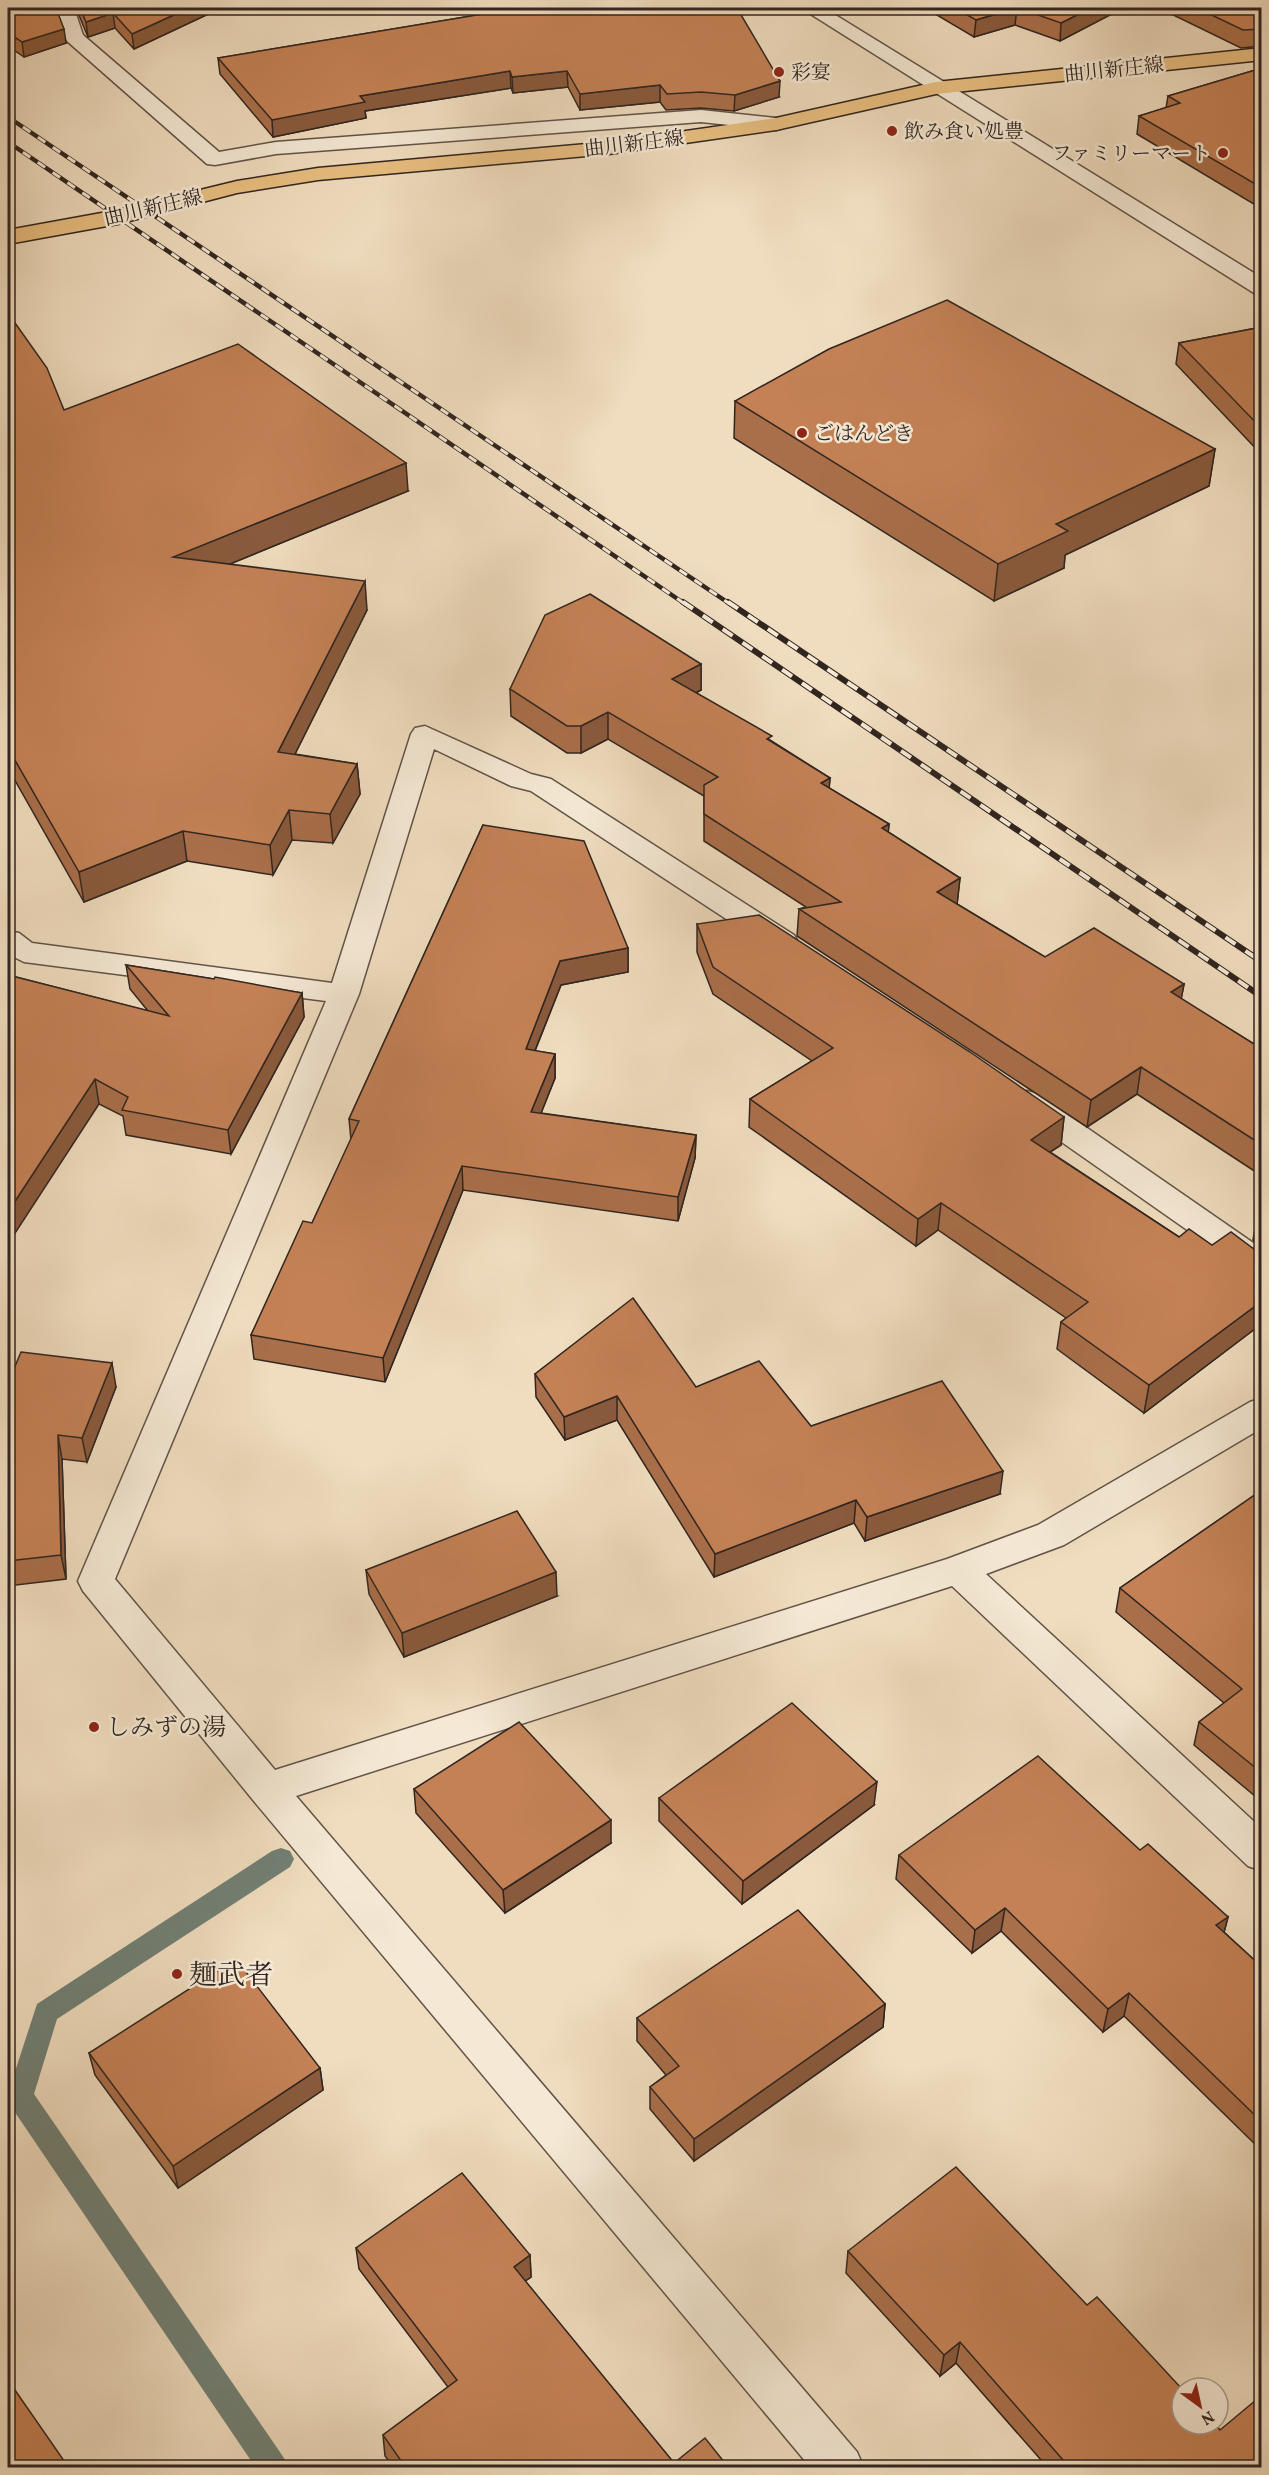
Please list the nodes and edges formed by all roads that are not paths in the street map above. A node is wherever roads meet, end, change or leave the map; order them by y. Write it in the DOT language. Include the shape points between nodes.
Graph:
graph roads {
  1 [pos="64,8"];
  2 [pos="811,8"];
  3 [pos="1262,54"];
  4 [pos="936,88"];
  5 [pos="776,123"];
  6 [pos="8,237"];
  7 [pos="1262,288"];
  8 [pos="8,940"];
  9 [pos="809,958"];
  10 [pos="344,994"];
  11 [pos="1009,1090"];
  12 [pos="1262,1266"];
  13 [pos="1262,1411"];
  14 [pos="958,1570"];
  15 [pos="267,1789"];
  16 [pos="1262,1854"];
  17 [pos="841,2468"];
  1 -- 5 [label="street" via="74,38 215,159 276,148 701,116"];
  2 -- 4 [label="street"];
  3 -- 4 [label="main road, 曲川新庄線"];
  4 -- 5 [label="main road, 曲川新庄線"];
  4 -- 7 [label="street"];
  5 -- 6 [label="main road, 曲川新庄線" via="609,148 318,174 237,187 118,217"];
  8 -- 10 [label="street" via="24,952"];
  9 -- 10 [label="street" via="541,785 521,780 425,734"];
  10 -- 15 [label="street" via="96,1581"];
  11 -- 12 [label="street"];
  13 -- 14 [label="street" via="1051,1535"];
  14 -- 15 [label="street"];
  14 -- 16 [label="street"];
  15 -- 17 [label="street"];
}
